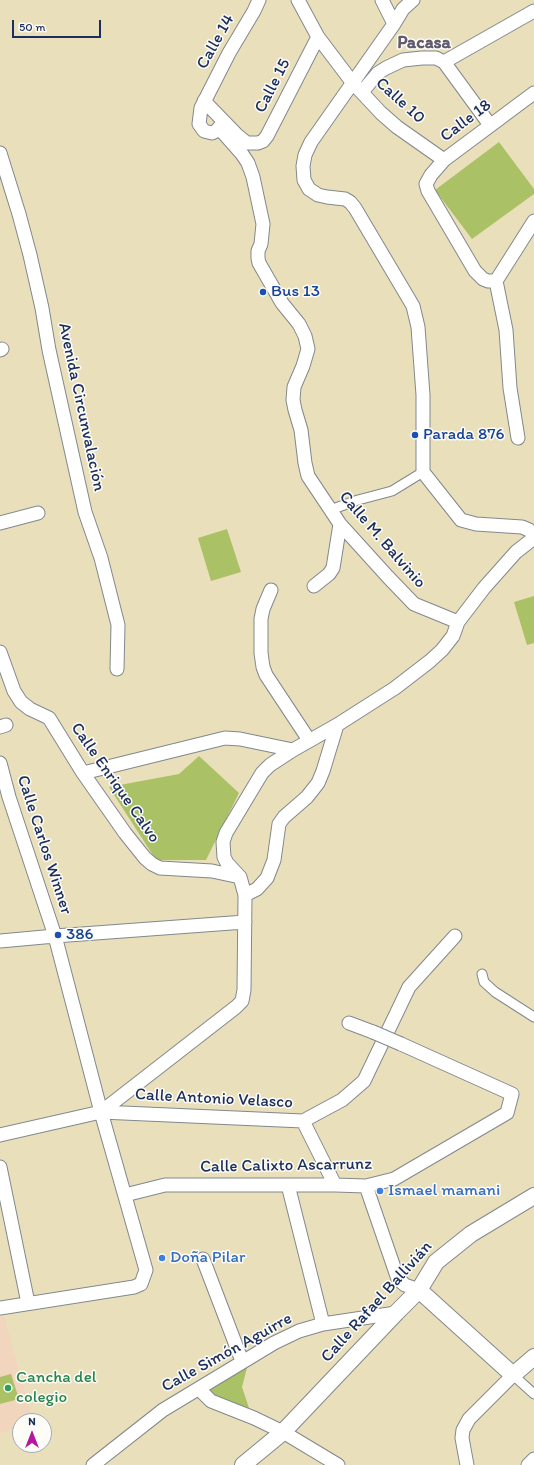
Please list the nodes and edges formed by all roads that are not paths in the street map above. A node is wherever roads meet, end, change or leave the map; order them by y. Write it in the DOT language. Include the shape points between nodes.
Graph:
graph roads {
  1 [pos="259,0"];
  2 [pos="298,0"];
  3 [pos="382,0"];
  4 [pos="413,0"];
  5 [pos="534,11"];
  6 [pos="394,24"];
  7 [pos="318,37"];
  8 [pos="444,62"];
  9 [pos="352,82"];
  10 [pos="362,92"];
  11 [pos="534,94"];
  12 [pos="204,101"];
  13 [pos="222,125"];
  14 [pos="490,125"];
  15 [pos="0,153"];
  16 [pos="444,160"];
  17 [pos="534,221"];
  18 [pos="496,281"];
  19 [pos="518,438"];
  20 [pos="423,472"];
  21 [pos="330,510"];
  22 [pos="38,513"];
  23 [pos="0,523"];
  24 [pos="340,524"];
  25 [pos="534,535"];
  26 [pos="534,538"];
  27 [pos="314,586"];
  28 [pos="271,590"];
  29 [pos="458,622"];
  30 [pos="0,652"];
  31 [pos="117,669"];
  32 [pos="337,725"];
  33 [pos="309,740"];
  34 [pos="293,750"];
  35 [pos="0,763"];
  36 [pos="83,773"];
  37 [pos="5,799"];
  38 [pos="240,877"];
  39 [pos="245,895"];
  40 [pos="245,922"];
  41 [pos="55,936"];
  42 [pos="455,936"];
  43 [pos="0,941"];
  44 [pos="482,974"];
  45 [pos="534,1017"];
  46 [pos="349,1022"];
  47 [pos="101,1112"];
  48 [pos="302,1121"];
  49 [pos="0,1135"];
  50 [pos="0,1167"];
  51 [pos="288,1185"];
  52 [pos="335,1185"];
  53 [pos="366,1186"];
  54 [pos="125,1195"];
  55 [pos="534,1196"];
  56 [pos="6,1222"];
  57 [pos="203,1259"];
  58 [pos="419,1290"];
  59 [pos="28,1303"];
  60 [pos="0,1308"];
  61 [pos="396,1313"];
  62 [pos="323,1324"];
  63 [pos="534,1357"];
  64 [pos="242,1361"];
  65 [pos="512,1375"];
  66 [pos="199,1389"];
  67 [pos="534,1394"];
  68 [pos="283,1432"];
  69 [pos="534,1459"];
  70 [pos="93,1465"];
  71 [pos="243,1465"];
  72 [pos="338,1465"];
  73 [pos="467,1465"];
  74 [pos="528,1465"];
  1 -- 12 [label="street, Calle 14"];
  2 -- 7 [label="street, Calle 10"];
  3 -- 6 [label="street"];
  4 -- 6 [label="street" via="403,8"];
  5 -- 8 [label="street"];
  6 -- 9 [label="street"];
  7 -- 9 [label="street, Calle 10"];
  7 -- 13 [label="street, Calle 15" via="267,136 262,141 247,143"];
  8 -- 10 [label="street" via="436,58 403,60 378,73"];
  8 -- 14 [label="street"];
  9 -- 10 [label="street, Calle 10"];
  9 -- 20 [label="street" via="311,142 305,155 304,180 309,189 318,195 345,198 355,208 413,306 418,327 423,395"];
  10 -- 16 [label="street, Calle 10" via="397,127"];
  11 -- 14 [label="street, Calle 18"];
  12 -- 13 [label="street"];
  12 -- 13 [label="street, Calle 14" via="199,124 201,128 212,133"];
  13 -- 21 [label="street, Calle M. Balvinio" via="248,163 253,177 263,224 258,258 282,303 300,324 305,336 308,349 294,387 294,410 301,430 308,476"];
  14 -- 16 [label="street, Calle 18"];
  15 -- 31 [label="street, Avenida Circunvalación" via="30,255 84,512 101,558 118,624"];
  16 -- 18 [label="street, Calle 18" via="426,184 428,191 475,271 488,282"];
  17 -- 18 [label="street"];
  18 -- 19 [label="street" via="506,330 510,388"];
  20 -- 21 [label="street" via="392,491"];
  20 -- 25 [label="street" via="461,520 476,524 522,527"];
  21 -- 24 [label="street, Calle M. Balvinio"];
  22 -- 23 [label="street"];
  24 -- 27 [label="street" via="333,568"];
  24 -- 29 [label="street, Calle M. Balvinio" via="414,604"];
  26 -- 29 [label="street" via="516,552"];
  28 -- 33 [label="street" via="261,619 262,667"];
  29 -- 32 [label="street" via="453,636 430,662"];
  30 -- 36 [label="street, Calle Enrique Calvo" via="14,692 30,709 50,718"];
  32 -- 33 [label="street"];
  32 -- 39 [label="street" via="318,783 280,824 268,878 257,889"];
  33 -- 34 [label="street"];
  34 -- 36 [label="street" via="225,738"];
  34 -- 38 [label="street" via="262,773 226,833 223,842 224,857"];
  35 -- 37 [label="street, Calle Carlos Winner"];
  36 -- 38 [label="street, Calle Enrique Calvo" via="125,833 152,864 160,868 212,871"];
  37 -- 41 [label="street, Calle Carlos Winner"];
  38 -- 39 [label="street"];
  39 -- 40 [label="street"];
  40 -- 41 [label="street"];
  40 -- 47 [label="street" via="242,1001"];
  41 -- 43 [label="street"];
  41 -- 47 [label="street, Calle Carlos Winner"];
  42 -- 48 [label="street, Calle Antonio Velasco" via="409,987 364,1081 342,1100"];
  44 -- 45 [label="street" via="488,987"];
  46 -- 53 [label="street, Calle Calixto Ascarrunz, bridge" via="512,1094 507,1113 394,1179"];
  47 -- 48 [label="street, Calle Antonio Velasco"];
  47 -- 49 [label="street, Calle Antonio Velasco"];
  47 -- 54 [label="street, Calle Carlos Winner"];
  48 -- 52 [label="street"];
  50 -- 56 [label="street"];
  51 -- 52 [label="street, Calle Calixto Ascarrunz"];
  51 -- 54 [label="street, Calle Calixto Ascarrunz" via="165,1185"];
  51 -- 62 [label="street"];
  52 -- 53 [label="street, Calle Calixto Ascarrunz"];
  53 -- 58 [label="street" via="398,1279 405,1285"];
  54 -- 59 [label="street, Calle Carlos Winner" via="146,1270 141,1284"];
  55 -- 58 [label="street, Calle Rafael Ballivián" via="452,1248 436,1262"];
  56 -- 59 [label="street"];
  57 -- 64 [label="street"];
  58 -- 61 [label="street, Calle Rafael Ballivián"];
  58 -- 65 [label="street"];
  59 -- 60 [label="street"];
  61 -- 62 [label="street, Calle Simón Aguirre"];
  61 -- 68 [label="street, Calle Rafael Ballivián"];
  62 -- 64 [label="street, Calle Simón Aguirre" via="299,1331"];
  63 -- 65 [label="street"];
  64 -- 66 [label="street, Calle Simón Aguirre"];
  65 -- 67 [label="street"];
  65 -- 73 [label="street" via="469,1419 463,1430"];
  66 -- 68 [label="street" via="211,1401"];
  66 -- 70 [label="street, Calle Simón Aguirre" via="163,1410"];
  68 -- 71 [label="street, Calle Rafael Ballivián"];
  68 -- 72 [label="street"];
  69 -- 74 [label="street"];
}
